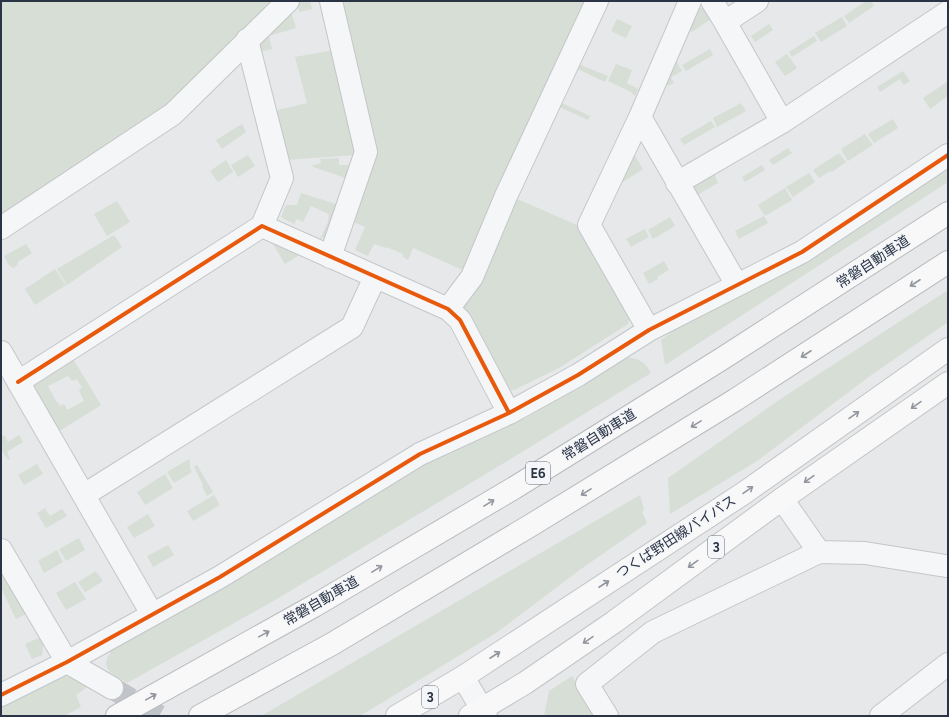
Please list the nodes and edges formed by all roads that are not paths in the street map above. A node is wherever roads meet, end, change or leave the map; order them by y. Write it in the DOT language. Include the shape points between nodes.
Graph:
graph roads {
  1 [pos="288,1"];
  2 [pos="331,1"];
  3 [pos="597,1"];
  4 [pos="690,1"];
  5 [pos="712,1"];
  6 [pos="757,1"];
  7 [pos="948,12"];
  8 [pos="725,22"];
  9 [pos="247,40"];
  10 [pos="640,117"];
  11 [pos="782,122"];
  12 [pos="948,156"];
  13 [pos="677,183"];
  14 [pos="948,213"];
  15 [pos="262,226"];
  16 [pos="1,228"];
  17 [pos="330,257"];
  18 [pos="948,262"];
  19 [pos="375,277"];
  20 [pos="737,285"];
  21 [pos="448,309"];
  22 [pos="648,330"];
  23 [pos="948,349"];
  24 [pos="1,352"];
  25 [pos="18,382"];
  26 [pos="948,383"];
  27 [pos="509,413"];
  28 [pos="84,495"];
  29 [pos="782,499"];
  30 [pos="819,552"];
  31 [pos="2,554"];
  32 [pos="947,567"];
  33 [pos="152,614"];
  34 [pos="67,662"];
  35 [pos="948,664"];
  36 [pos="463,677"];
  37 [pos="112,688"];
  38 [pos="1,695"];
  39 [pos="479,714"];
  40 [pos="117,716"];
  41 [pos="200,716"];
  42 [pos="397,716"];
  43 [pos="607,716"];
  44 [pos="881,716"];
  1 -- 9 [label="street"];
  2 -- 17 [label="street" via="366,152"];
  3 -- 21 [label="street" via="506,196 472,277"];
  4 -- 10 [label="street"];
  5 -- 8 [label="street"];
  6 -- 8 [label="street"];
  7 -- 11 [label="street"];
  8 -- 11 [label="street"];
  9 -- 15 [label="street" via="282,178"];
  9 -- 16 [label="street" via="173,114"];
  10 -- 13 [label="street"];
  10 -- 22 [label="street" via="590,225"];
  11 -- 13 [label="street"];
  12 -- 20 [label="street" via="802,252"];
  13 -- 20 [label="street"];
  40 -- 14 [label="main road, 常磐自動車道 / E6, one-way" via="314,606 514,488 720,360"];
  15 -- 17 [label="street"];
  15 -- 25 [label="street"];
  17 -- 19 [label="street"];
  18 -- 41 [label="main road, one-way" via="735,400 534,524 332,644"];
  19 -- 21 [label="street"];
  19 -- 28 [label="street" via="352,327"];
  20 -- 22 [label="street"];
  21 -- 27 [label="street" via="460,320"];
  22 -- 27 [label="street" via="578,375"];
  36 -- 23 [label="main road, つくば野田線バイパス / 3, one-way" via="744,493"];
  24 -- 25 [label="street"];
  25 -- 28 [label="street"];
  26 -- 29 [label="main road, つくば野田線バイパス / 3, one-way"];
  27 -- 33 [label="street" via="420,454 220,577"];
  28 -- 33 [label="street"];
  29 -- 30 [label="street"];
  29 -- 39 [label="main road, つくば野田線バイパス / 3, one-way" via="614,622"];
  30 -- 32 [label="street" via="865,552"];
  30 -- 43 [label="street" via="654,632 587,684"];
  31 -- 34 [label="street"];
  33 -- 34 [label="street"];
  34 -- 37 [label="street"];
  34 -- 38 [label="street"];
  35 -- 44 [label="street"];
  36 -- 39 [label="street"];
  36 -- 42 [label="main road, つくば野田線バイパス / 3"];
}
